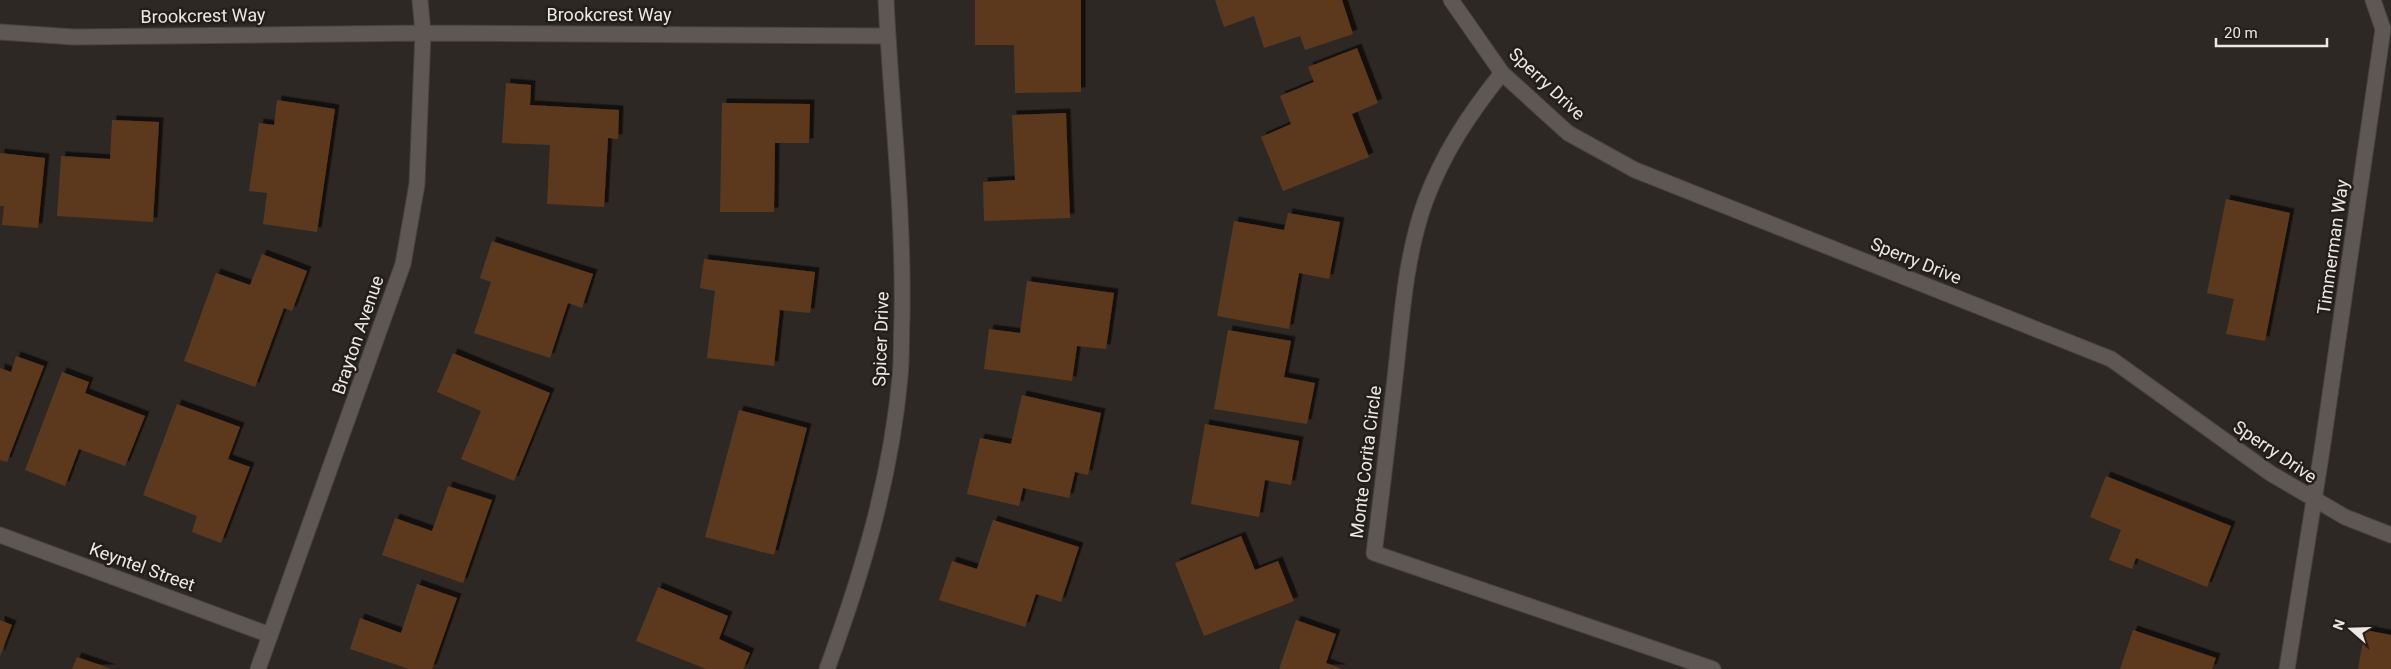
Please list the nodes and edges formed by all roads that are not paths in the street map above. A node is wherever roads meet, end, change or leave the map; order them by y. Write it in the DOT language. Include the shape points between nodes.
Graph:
graph roads {
  1 [pos="420,0"];
  2 [pos="886,0"];
  3 [pos="1451,0"];
  4 [pos="2373,0"];
  5 [pos="0,32"];
  6 [pos="423,32"];
  7 [pos="887,36"];
  8 [pos="1502,73"];
  9 [pos="2313,500"];
  10 [pos="0,535"];
  11 [pos="2391,535"];
  12 [pos="270,635"];
  13 [pos="258,669"];
  14 [pos="827,669"];
  15 [pos="1713,669"];
  16 [pos="2287,669"];
  1 -- 6 [label="street, Brayton Avenue"];
  2 -- 7 [label="street, Spicer Drive"];
  3 -- 8 [label="street, Sperry Drive"];
  4 -- 9 [label="street, Timmerman Way" via="2383,29"];
  5 -- 6 [label="street, Brookcrest Way" via="74,37"];
  6 -- 7 [label="street, Brookcrest Way"];
  6 -- 12 [label="street, Brayton Avenue" via="417,184 403,264"];
  7 -- 14 [label="street, Spicer Drive" via="898,164 902,268 900,376 893,438 874,530"];
  8 -- 9 [label="street, Sperry Drive" via="1568,132 1635,170 2111,358 2270,473"];
  8 -- 15 [label="street, Monte Corita Circle" via="1471,112 1445,156 1425,203 1411,257 1374,553"];
  9 -- 11 [label="street, Sperry Drive"];
  9 -- 16 [label="street"];
  10 -- 12 [label="street, Keyntel Street"];
  12 -- 13 [label="street, Brayton Avenue"];
}
